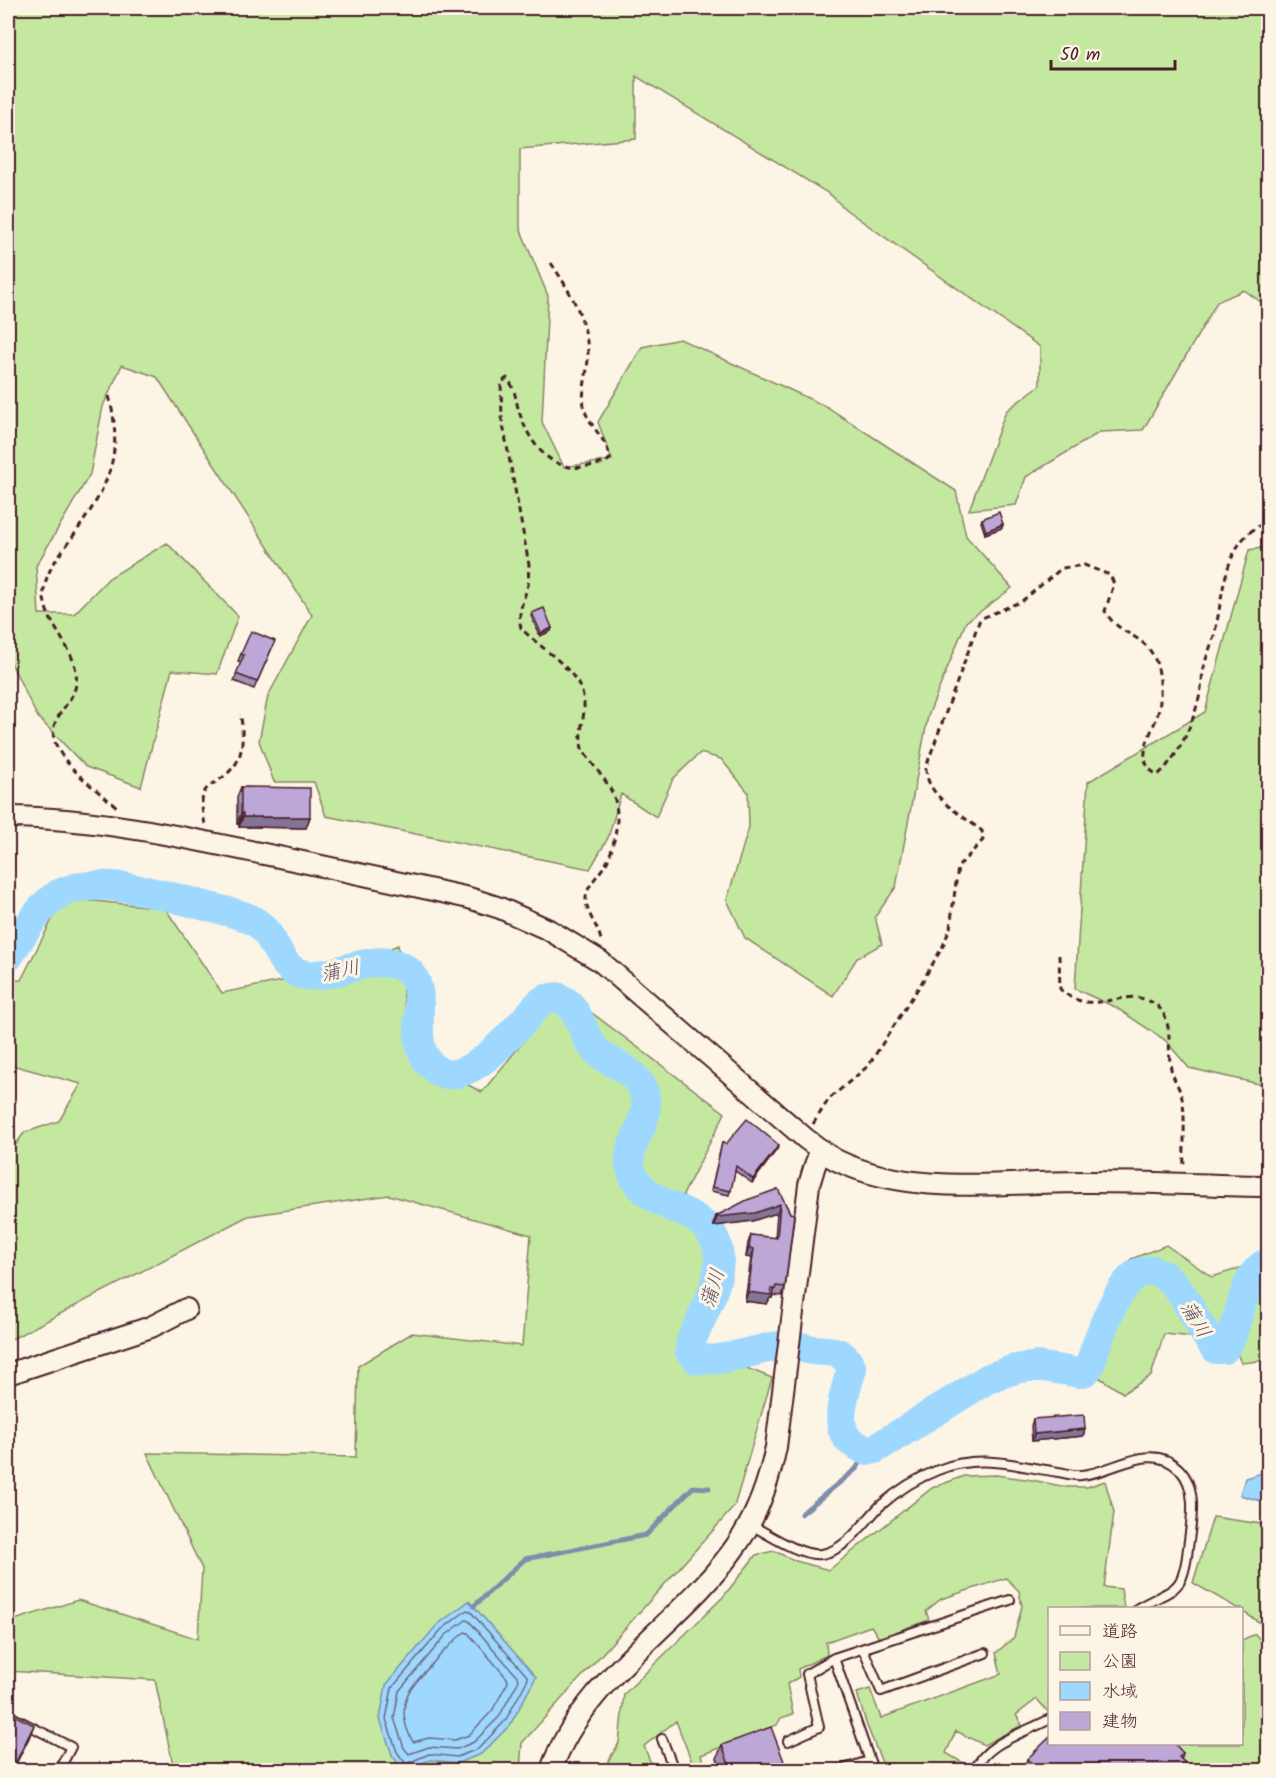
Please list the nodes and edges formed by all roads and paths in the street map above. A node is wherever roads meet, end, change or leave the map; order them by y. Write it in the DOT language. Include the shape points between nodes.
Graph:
graph roads {
  1 [pos="551,263"];
  2 [pos="109,396"];
  3 [pos="1269,522"];
  4 [pos="241,714"];
  5 [pos="8,817"];
  6 [pos="126,827"];
  7 [pos="204,841"];
  8 [pos="1059,956"];
  9 [pos="597,960"];
  10 [pos="814,1145"];
  11 [pos="1184,1184"];
  12 [pos="1269,1186"];
  13 [pos="186,1309"];
  14 [pos="8,1374"];
  15 [pos="750,1524"];
  16 [pos="1010,1600"];
  17 [pos="1140,1607"];
  18 [pos="863,1649"];
  19 [pos="986,1653"];
  20 [pos="834,1658"];
  21 [pos="8,1715"];
  22 [pos="1048,1720"];
  23 [pos="662,1739"];
  24 [pos="788,1741"];
  25 [pos="869,1761"];
  26 [pos="59,1770"];
  27 [pos="551,1770"];
  28 [pos="674,1770"];
  29 [pos="840,1770"];
  30 [pos="873,1770"];
  31 [pos="975,1770"];
  1 -- 9 [label="path" via="567,286 584,326 588,357 585,409 610,459 605,464 572,469 549,459 531,436 507,378 501,383 501,409 529,565 521,628 564,666 581,689 583,750 617,799 613,843 585,901 600,935 602,952"];
  2 -- 6 [label="path" via="116,420 112,468 78,529 50,568 44,594 48,612 76,671 75,693 56,721 52,735 57,750 118,807 127,818"];
  3 -- 10 [label="path" via="1246,534 1230,563 1186,735 1158,775 1145,760 1145,746 1159,711 1160,681 1151,650 1105,611 1114,584 1110,575 1084,565 1062,568 1022,601 980,619 926,774 937,795 982,831 982,840 958,867 944,946 874,1059 829,1099 815,1118"];
  4 -- 7 [label="path" via="243,734 236,764 203,794"];
  5 -- 6 [label="street"];
  6 -- 7 [label="street"];
  7 -- 9 [label="street" via="469,898 549,930"];
  8 -- 11 [label="path" via="1060,989 1069,998 1095,1003 1147,1000 1161,1010 1169,1028 1171,1071 1182,1099"];
  9 -- 10 [label="street"];
  10 -- 11 [label="street" via="836,1160 860,1169 920,1182"];
  10 -- 15 [label="street" via="815,1165 809,1185 771,1470"];
  11 -- 12 [label="street"];
  13 -- 14 [label="street" via="151,1327"];
  15 -- 17 [label="lane" via="797,1549 821,1554 842,1544 898,1492 962,1462 983,1460 1080,1475 1155,1456 1180,1470 1192,1493 1186,1571 1176,1587"];
  15 -- 27 [label="street" via="711,1577 584,1709"];
  16 -- 18 [label="lane"];
  18 -- 19 [label="lane" via="881,1691"];
  18 -- 20 [label="lane"];
  20 -- 24 [label="lane" via="807,1674 819,1727"];
  20 -- 25 [label="lane"];
  21 -- 26 [label="lane" via="71,1747"];
  22 -- 31 [label="lane" via="994,1747"];
  23 -- 28 [label="lane"];
  25 -- 29 [label="lane"];
  25 -- 30 [label="lane"];
}
